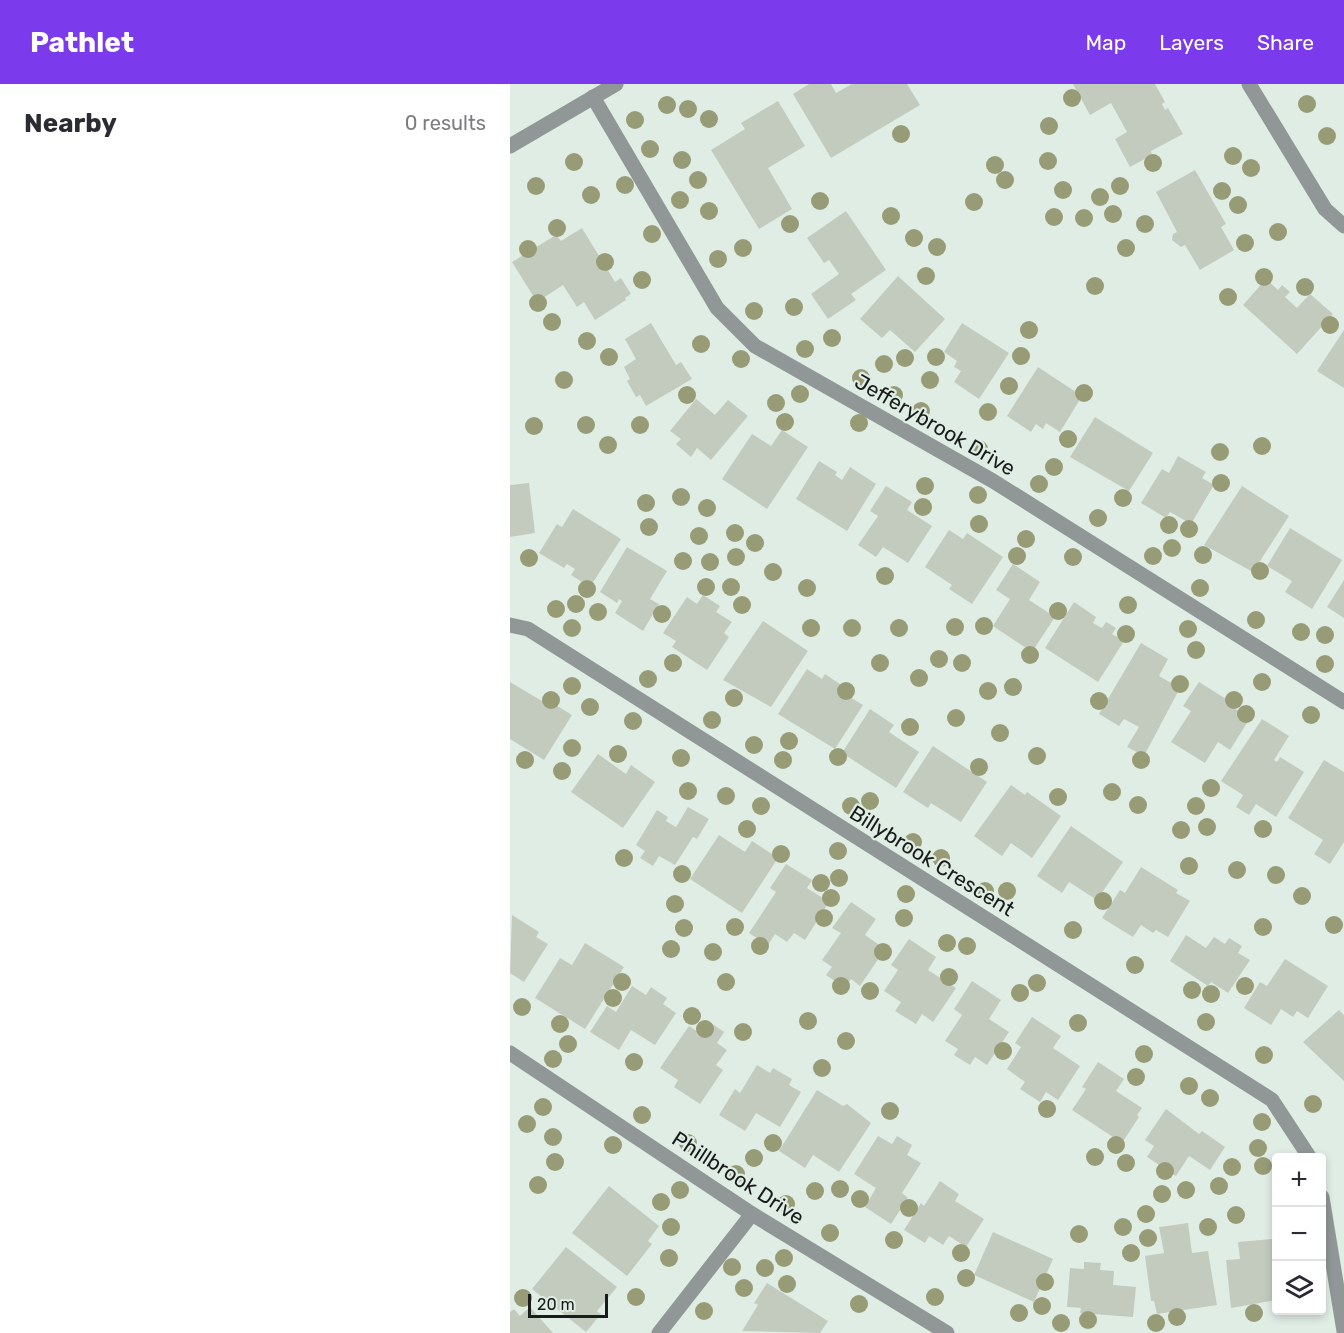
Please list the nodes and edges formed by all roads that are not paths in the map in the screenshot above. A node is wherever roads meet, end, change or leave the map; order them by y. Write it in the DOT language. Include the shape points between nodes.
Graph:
graph roads {
  1 [pos="616,84"];
  2 [pos="1250,84"];
  3 [pos="593,98"];
  4 [pos="510,146"];
  5 [pos="1344,226"];
  6 [pos="510,625"];
  7 [pos="1344,702"];
  8 [pos="510,1053"];
  9 [pos="1307,1153"];
  10 [pos="1324,1207"];
  11 [pos="752,1215"];
  12 [pos="1344,1331"];
  13 [pos="659,1333"];
  14 [pos="947,1333"];
  1 -- 3 [label="street"];
  2 -- 5 [label="street" via="1325,209"];
  3 -- 4 [label="street"];
  3 -- 7 [label="street, Jefferybrook Drive" via="717,308 755,346 993,481"];
  6 -- 9 [label="street, Billybrook Crescent" via="528,629 1272,1100"];
  8 -- 11 [label="street, Phillbrook Drive"];
  10 -- 12 [label="street"];
  11 -- 13 [label="street"];
  11 -- 14 [label="street, Phillbrook Drive"];
}
